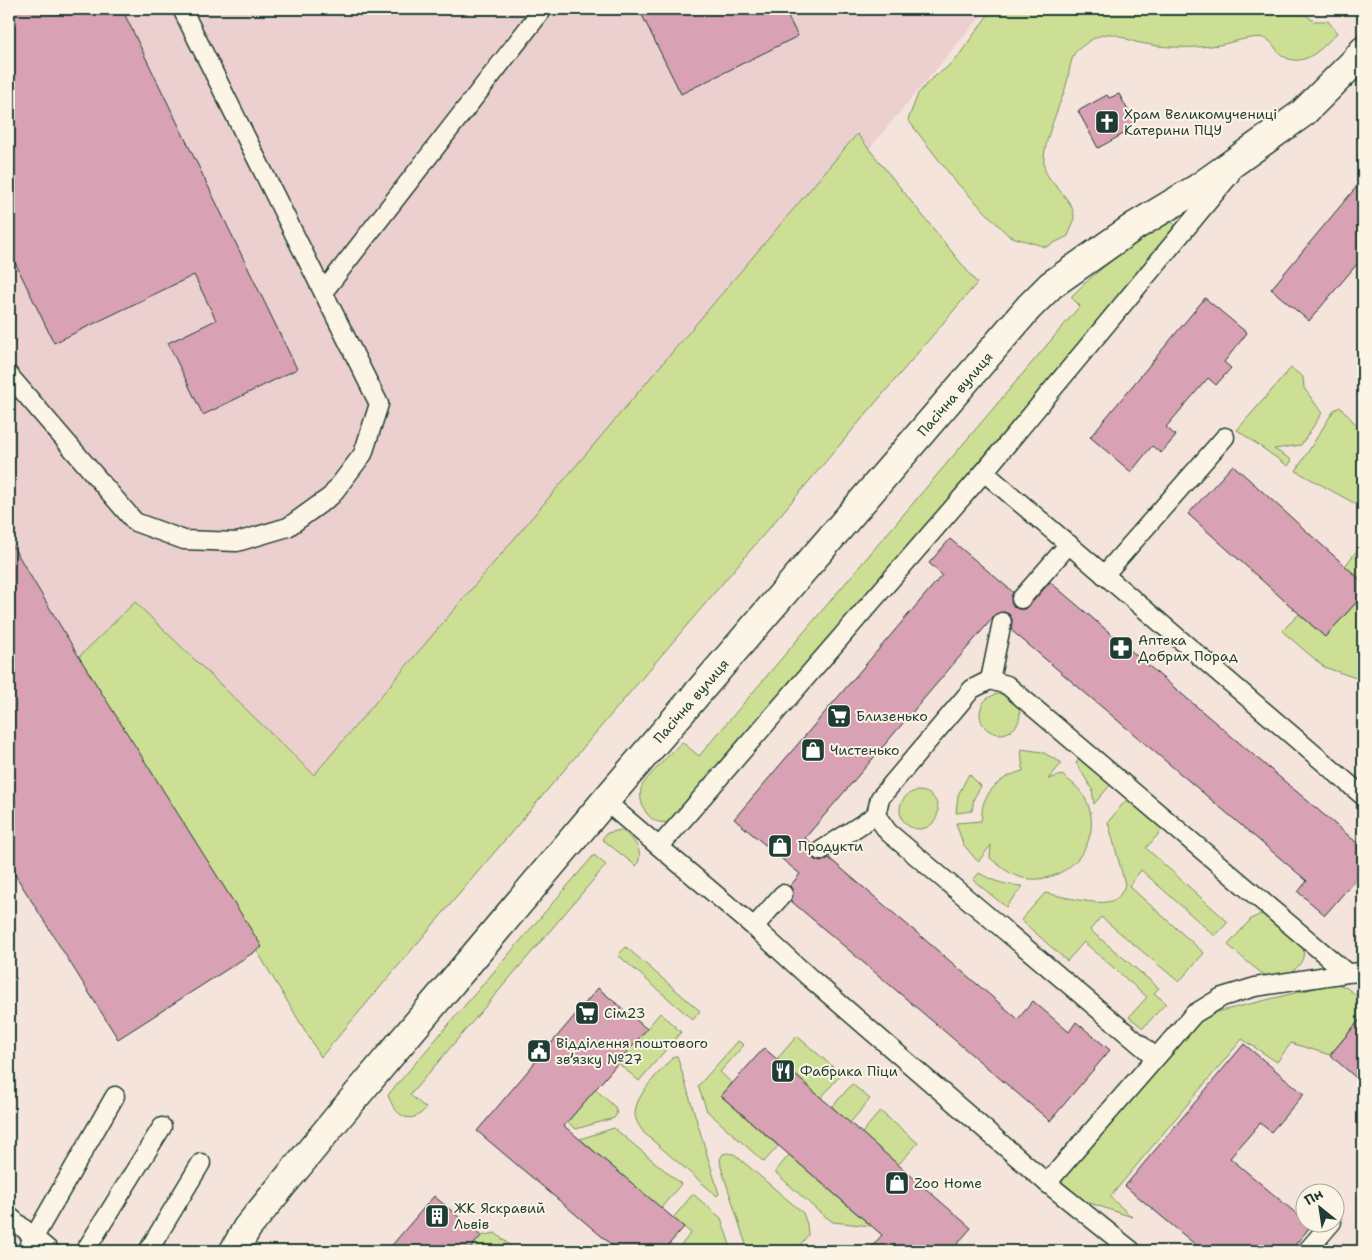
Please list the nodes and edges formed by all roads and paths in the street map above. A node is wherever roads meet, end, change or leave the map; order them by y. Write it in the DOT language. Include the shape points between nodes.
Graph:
graph roads {
  1 [pos="182,9"];
  2 [pos="543,9"];
  3 [pos="1363,51"];
  4 [pos="1247,154"];
  5 [pos="324,291"];
  6 [pos="9,375"];
  7 [pos="1225,436"];
  8 [pos="984,472"];
  9 [pos="1069,544"];
  10 [pos="1104,574"];
  11 [pos="1021,599"];
  12 [pos="1002,622"];
  13 [pos="990,680"];
  14 [pos="1363,796"];
  15 [pos="605,801"];
  16 [pos="876,815"];
  17 [pos="660,846"];
  18 [pos="820,851"];
  19 [pos="783,894"];
  20 [pos="754,927"];
  21 [pos="1355,973"];
  22 [pos="1156,1057"];
  23 [pos="115,1096"];
  24 [pos="162,1127"];
  25 [pos="201,1163"];
  26 [pos="1047,1183"];
  27 [pos="9,1216"];
  28 [pos="1324,1232"];
  29 [pos="30,1245"];
  30 [pos="50,1251"];
  31 [pos="85,1251"];
  32 [pos="148,1251"];
  33 [pos="234,1251"];
  34 [pos="1132,1251"];
  35 [pos="1307,1251"];
  1 -- 5 [label="lane"];
  2 -- 5 [label="lane"];
  3 -- 4 [label="street, Пасічна вулиця" via="1303,113"];
  4 -- 8 [label="lane"];
  4 -- 15 [label="street, Пасічна вулиця" via="1135,226 1051,285 1029,307"];
  5 -- 6 [label="lane" via="379,404 363,454 331,496 288,527 237,542 184,540 134,522"];
  7 -- 10 [label="lane"];
  8 -- 9 [label="lane"];
  8 -- 17 [label="lane"];
  9 -- 10 [label="lane"];
  9 -- 11 [label="lane"];
  10 -- 14 [label="lane"];
  12 -- 13 [label="lane"];
  13 -- 16 [label="lane" via="972,689 880,798"];
  13 -- 21 [label="lane" via="1007,685"];
  15 -- 17 [label="lane"];
  15 -- 33 [label="street, Пасічна вулиця" via="339,1116 247,1228"];
  16 -- 18 [label="lane"];
  16 -- 22 [label="lane" via="888,832"];
  17 -- 20 [label="lane"];
  19 -- 20 [label="lane"];
  20 -- 26 [label="lane"];
  21 -- 22 [label="lane" via="1256,987 1222,997 1194,1014"];
  22 -- 26 [label="lane"];
  23 -- 29 [label="lane"];
  24 -- 31 [label="lane"];
  25 -- 32 [label="lane"];
  26 -- 34 [label="lane"];
  27 -- 29 [label="lane"];
  28 -- 35 [label="lane"];
  29 -- 30 [label="lane"];
}
